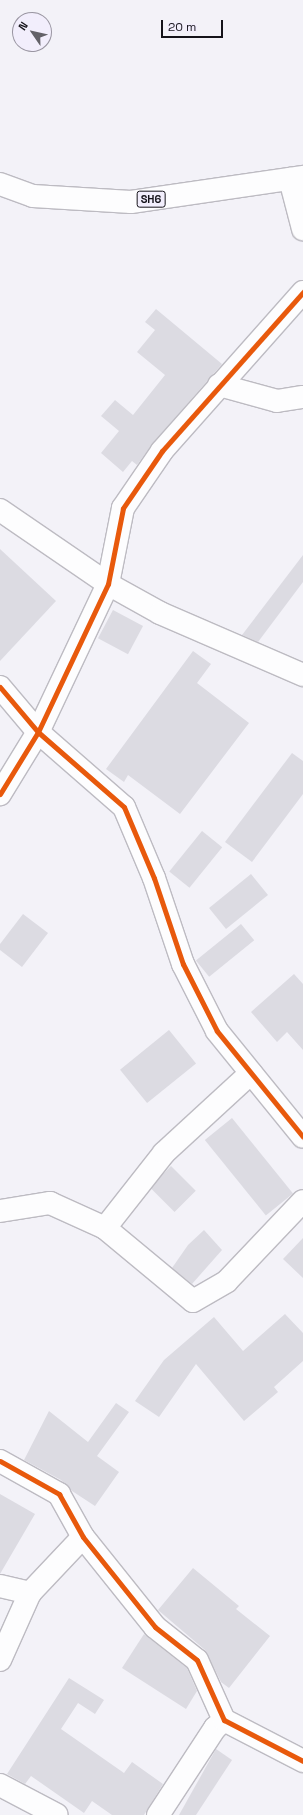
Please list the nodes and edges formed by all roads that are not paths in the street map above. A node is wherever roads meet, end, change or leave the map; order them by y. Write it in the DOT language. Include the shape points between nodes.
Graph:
graph roads {
  1 [pos="296,178"];
  2 [pos="0,184"];
  3 [pos="303,228"];
  4 [pos="303,292"];
  5 [pos="219,385"];
  6 [pos="303,397"];
  7 [pos="0,510"];
  8 [pos="108,584"];
  9 [pos="303,675"];
  10 [pos="0,687"];
  11 [pos="38,732"];
  12 [pos="0,794"];
  13 [pos="251,1073"];
  14 [pos="303,1137"];
  15 [pos="303,1201"];
  16 [pos="0,1211"];
  17 [pos="105,1228"];
  18 [pos="0,1461"];
  19 [pos="83,1537"];
  20 [pos="0,1586"];
  21 [pos="30,1594"];
  22 [pos="0,1660"];
  23 [pos="224,1720"];
  24 [pos="303,1760"];
  25 [pos="0,1785"];
  26 [pos="58,1815"];
  27 [pos="158,1815"];
  1 -- 2 [label="street, SH6" via="131,202 33,196"];
  1 -- 3 [label="street"];
  4 -- 5 [label="street"];
  5 -- 6 [label="street" via="277,401"];
  5 -- 8 [label="street" via="162,451 123,508"];
  7 -- 8 [label="street"];
  8 -- 9 [label="street" via="160,613"];
  8 -- 11 [label="street"];
  10 -- 11 [label="street"];
  11 -- 12 [label="street"];
  11 -- 13 [label="street" via="124,807 154,878 184,964 217,1031"];
  13 -- 14 [label="street"];
  13 -- 17 [label="street" via="164,1153"];
  15 -- 17 [label="street" via="227,1281 192,1301"];
  16 -- 17 [label="street" via="50,1203"];
  18 -- 19 [label="street" via="58,1494"];
  19 -- 21 [label="street"];
  19 -- 23 [label="street" via="155,1627 196,1660"];
  20 -- 21 [label="street"];
  21 -- 22 [label="street"];
  23 -- 24 [label="street"];
  23 -- 27 [label="street" via="215,1728"];
  25 -- 26 [label="street"];
}
